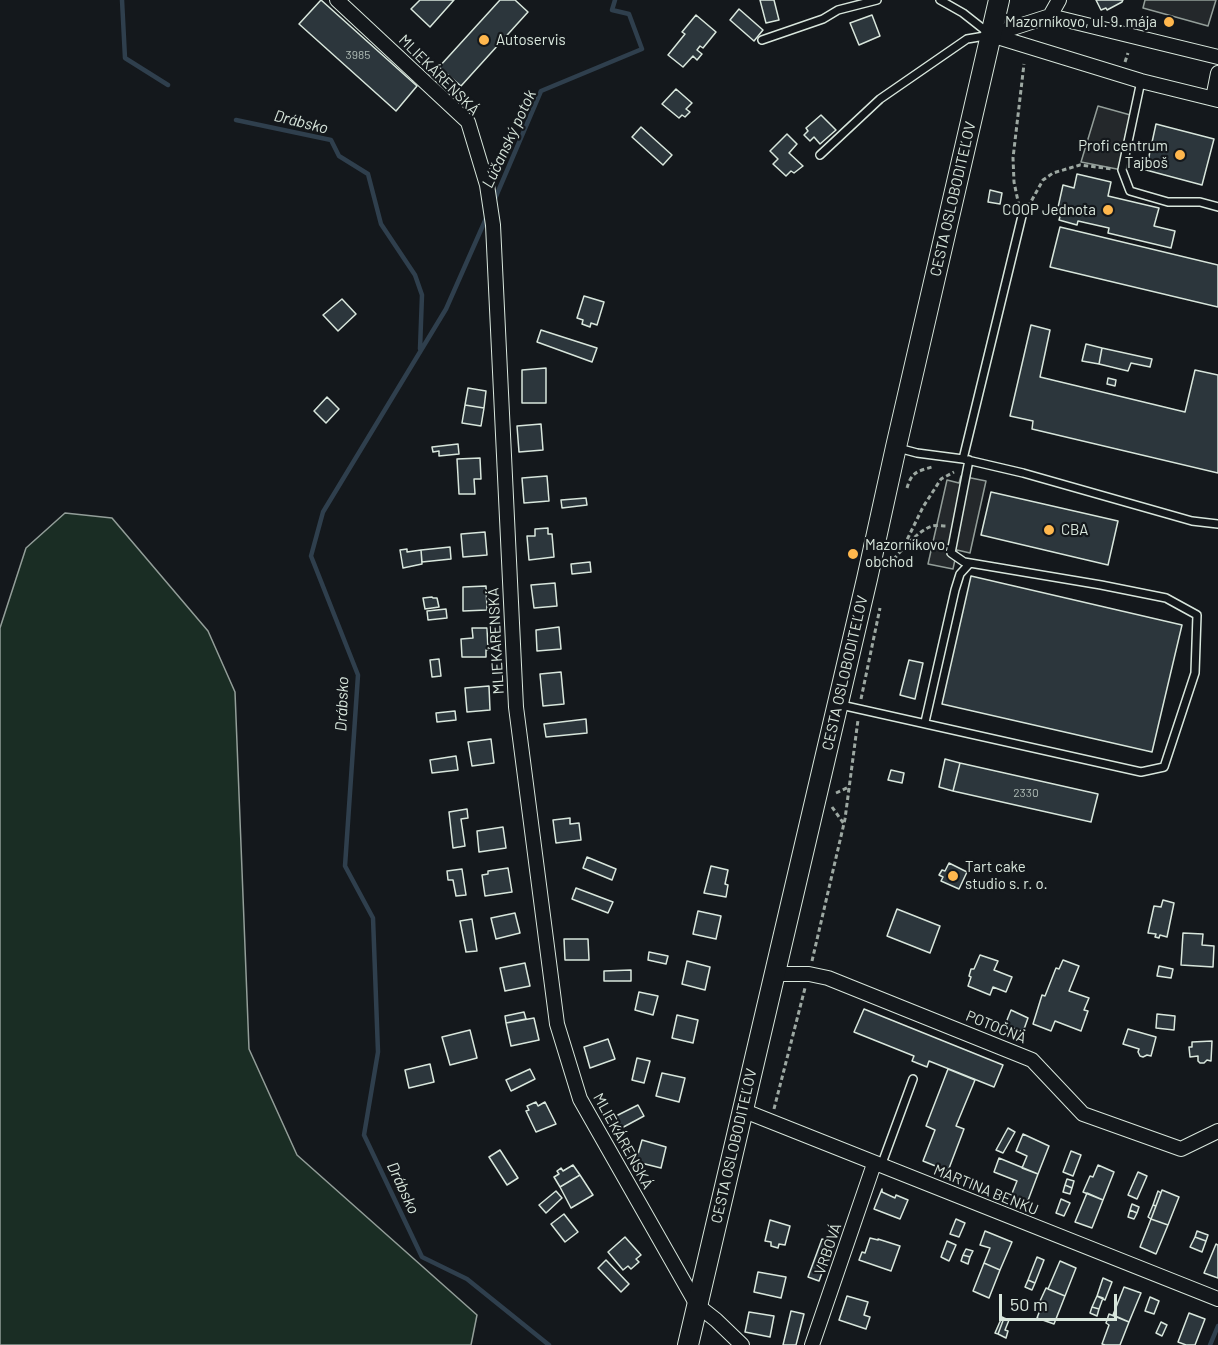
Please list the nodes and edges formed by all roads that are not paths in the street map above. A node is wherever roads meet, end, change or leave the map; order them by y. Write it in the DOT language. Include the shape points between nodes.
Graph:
graph roads {
  1 [pos="337,0"];
  2 [pos="877,0"];
  3 [pos="940,0"];
  4 [pos="999,0"];
  5 [pos="1059,0"];
  6 [pos="1050,16"];
  7 [pos="991,34"];
  8 [pos="762,40"];
  9 [pos="1218,57"];
  10 [pos="1218,73"];
  11 [pos="1141,81"];
  12 [pos="1215,99"];
  13 [pos="820,155"];
  14 [pos="1218,207"];
  15 [pos="1022,216"];
  16 [pos="896,447"];
  17 [pos="966,460"];
  18 [pos="1218,524"];
  19 [pos="970,563"];
  20 [pos="838,704"];
  21 [pos="925,722"];
  22 [pos="774,974"];
  23 [pos="913,1079"];
  24 [pos="742,1110"];
  25 [pos="1218,1131"];
  26 [pos="878,1165"];
  27 [pos="1218,1299"];
  28 [pos="697,1305"];
  29 [pos="689,1344"];
  30 [pos="742,1345"];
  31 [pos="812,1345"];
  1 -- 28 [label="street, MLIEKÁRENSKÁ" via="468,122 487,185 493,225 516,707 557,1024 580,1099"];
  2 -- 8 [label="lane" via="838,10 824,19"];
  3 -- 7 [label="lane"];
  4 -- 7 [label="main road, CESTA OSLOBODITEĽOV"];
  5 -- 6 [label="street"];
  6 -- 7 [label="street"];
  6 -- 9 [label="street"];
  7 -- 11 [label="street"];
  7 -- 13 [label="lane" via="967,39 880,99"];
  7 -- 16 [label="main road, CESTA OSLOBODITEĽOV"];
  10 -- 12 [label="street"];
  11 -- 12 [label="street"];
  11 -- 14 [label="lane" via="1122,170 1130,191 1168,202 1200,202"];
  15 -- 17 [label="lane"];
  16 -- 17 [label="lane"];
  16 -- 20 [label="main road, CESTA OSLOBODITEĽOV"];
  17 -- 18 [label="lane" via="1192,521"];
  17 -- 19 [label="lane" via="951,553"];
  19 -- 21 [label="lane" via="960,574 955,590"];
  19 -- 21 [label="lane" via="1166,598 1197,615 1195,673 1164,767 1141,772"];
  20 -- 21 [label="lane"];
  20 -- 22 [label="main road, CESTA OSLOBODITEĽOV"];
  22 -- 24 [label="main road, CESTA OSLOBODITEĽOV"];
  22 -- 25 [label="street, POTOČNÁ" via="828,978 1032,1060 1083,1114 1181,1149"];
  23 -- 26 [label="lane"];
  24 -- 26 [label="street, MARTINA BENKU"];
  24 -- 28 [label="main road, CESTA OSLOBODITEĽOV"];
  26 -- 27 [label="street, MARTINA BENKU"];
  26 -- 31 [label="street, VRBOVÁ"];
  28 -- 29 [label="main road, CESTA OSLOBODITEĽOV"];
  28 -- 30 [label="street"];
}
